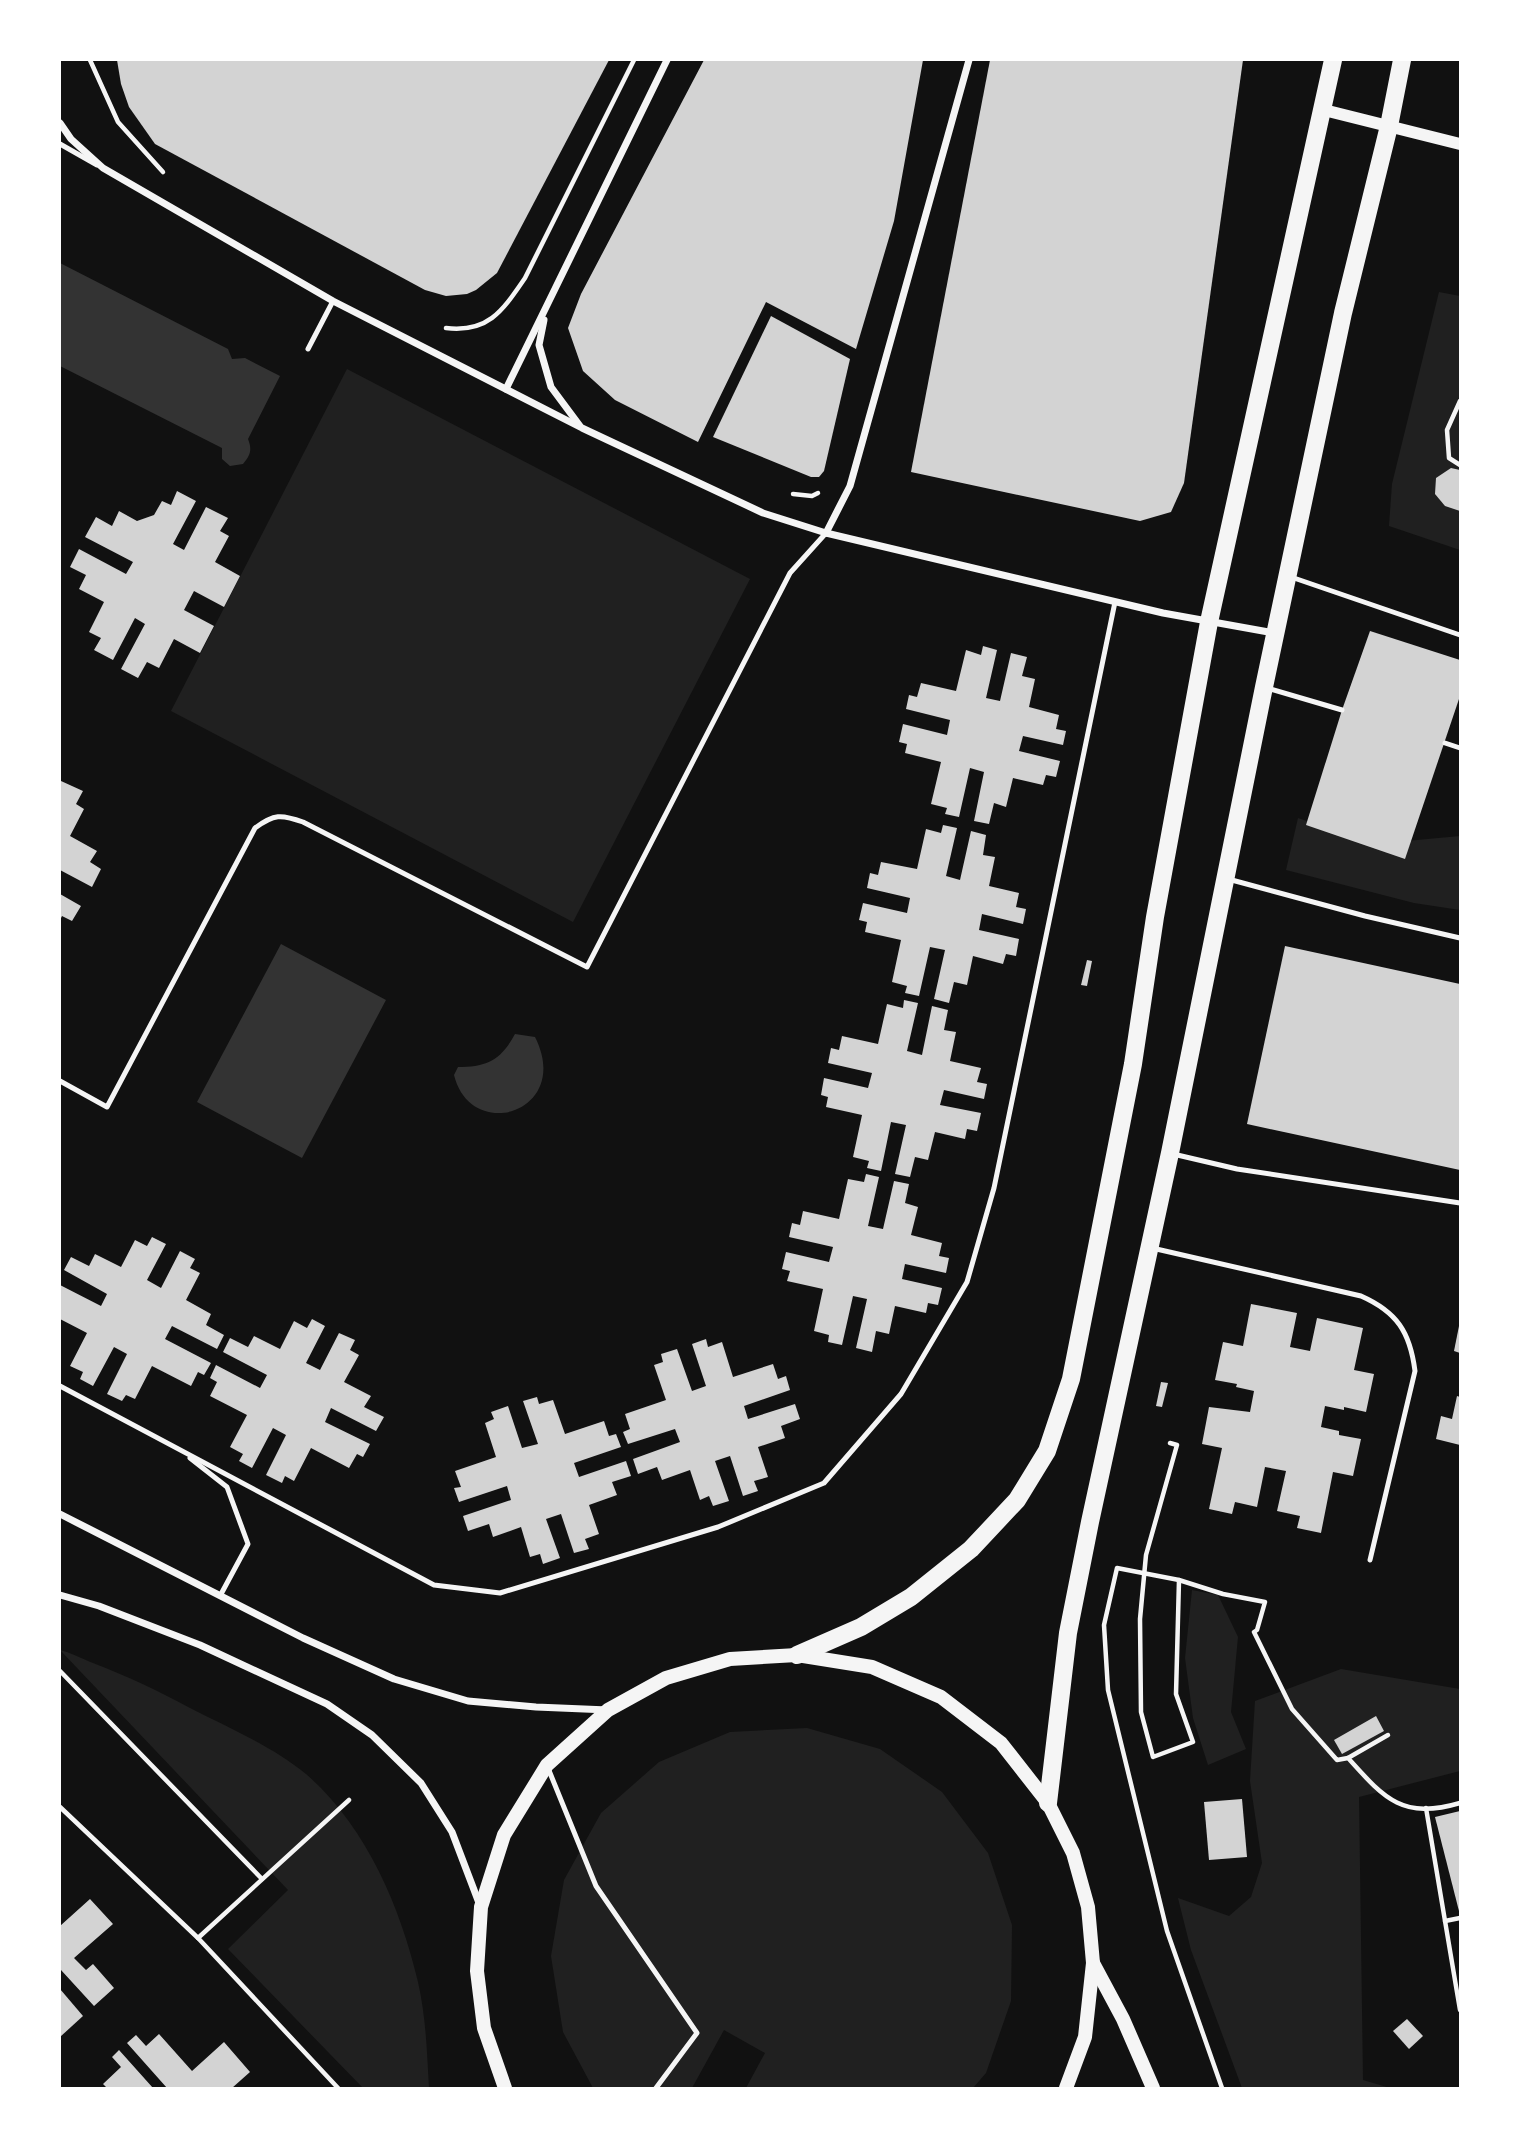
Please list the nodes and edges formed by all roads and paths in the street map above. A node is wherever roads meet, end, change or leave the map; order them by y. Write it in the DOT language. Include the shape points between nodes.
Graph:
graph roads {
  1 [pos="90,60"];
  2 [pos="634,60"];
  3 [pos="667,60"];
  4 [pos="969,60"];
  5 [pos="1333,60"];
  6 [pos="1402,60"];
  7 [pos="1321,109"];
  8 [pos="60,123"];
  9 [pos="1388,126"];
  10 [pos="60,144"];
  11 [pos="1461,144"];
  12 [pos="103,168"];
  13 [pos="168,177"];
  14 [pos="333,301"];
  15 [pos="546,309"];
  16 [pos="436,323"];
  17 [pos="308,349"];
  18 [pos="506,389"];
  19 [pos="1461,401"];
  20 [pos="582,428"];
  21 [pos="1461,464"];
  22 [pos="824,490"];
  23 [pos="785,493"];
  24 [pos="827,533"];
  25 [pos="1288,576"];
  26 [pos="1115,602"];
  27 [pos="1209,622"];
  28 [pos="1275,634"];
  29 [pos="1461,635"];
  30 [pos="1264,687"];
  31 [pos="1342,710"];
  32 [pos="1445,743"];
  33 [pos="1461,748"];
  34 [pos="1225,878"];
  35 [pos="1461,938"];
  36 [pos="60,1081"];
  37 [pos="1170,1153"];
  38 [pos="1461,1203"];
  39 [pos="1149,1247"];
  40 [pos="60,1386"];
  41 [pos="1170,1443"];
  42 [pos="180,1449"];
  43 [pos="60,1514"];
  44 [pos="1370,1560"];
  45 [pos="1179,1580"];
  46 [pos="60,1595"];
  47 [pos="220,1597"];
  48 [pos="797,1655"];
  49 [pos="60,1671"];
  50 [pos="608,1710"];
  51 [pos="1388,1735"];
  52 [pos="1348,1758"];
  53 [pos="547,1765"];
  54 [pos="349,1800"];
  55 [pos="1048,1803"];
  56 [pos="1461,1803"];
  57 [pos="60,1807"];
  58 [pos="1426,1808"];
  59 [pos="262,1879"];
  60 [pos="481,1907"];
  61 [pos="1461,1917"];
  62 [pos="1446,1921"];
  63 [pos="198,1938"];
  64 [pos="1093,1963"];
  65 [pos="1461,2010"];
  66 [pos="503,2086"];
  67 [pos="338,2088"];
  68 [pos="656,2088"];
  69 [pos="1066,2088"];
  70 [pos="1153,2088"];
  71 [pos="1222,2088"];
  1 -- 13 [label="path" via="118,122"];
  2 -- 16 [label="path" via="525,278 505,307 480,327 448,329"];
  3 -- 15 [label="street"];
  4 -- 24 [label="street" via="850,486"];
  5 -- 7 [label="main road"];
  6 -- 9 [label="main road"];
  7 -- 9 [label="street"];
  7 -- 27 [label="main road"];
  8 -- 12 [label="street"];
  9 -- 11 [label="street"];
  9 -- 25 [label="main road"];
  10 -- 12 [label="lane"];
  12 -- 14 [label="street"];
  14 -- 17 [label="lane"];
  14 -- 18 [label="street"];
  15 -- 18 [label="street"];
  15 -- 20 [label="street" via="539,345 551,387"];
  18 -- 20 [label="street"];
  19 -- 21 [label="path" via="1447,430 1449,458"];
  20 -- 24 [label="street" via="763,513"];
  22 -- 23 [label="path" via="811,496"];
  24 -- 26 [label="street"];
  24 -- 36 [label="lane" via="790,573 587,967 303,822 286,815 269,818 255,828 107,1107"];
  25 -- 28 [label="main road"];
  25 -- 29 [label="lane"];
  26 -- 27 [label="street"];
  26 -- 42 [label="lane" via="994,1188 967,1282 901,1394 824,1483 718,1527 500,1593 434,1585"];
  27 -- 28 [label="street"];
  27 -- 48 [label="main road" via="1133,1064 1071,1379 1047,1451 1017,1500 971,1549 911,1597 861,1627"];
  28 -- 30 [label="main road"];
  30 -- 31 [label="lane"];
  30 -- 34 [label="main road"];
  32 -- 33 [label="lane"];
  34 -- 35 [label="lane"];
  34 -- 37 [label="main road"];
  37 -- 38 [label="lane" via="1237,1169"];
  37 -- 39 [label="main road"];
  39 -- 44 [label="lane" via="1361,1296 1379,1304 1400,1325 1413,1352 1415,1371"];
  39 -- 55 [label="main road" via="1068,1633"];
  40 -- 42 [label="lane"];
  41 -- 45 [label="path" via="1178,1445 1146,1555 1140,1619 1141,1713 1153,1757 1193,1742 1176,1694"];
  42 -- 47 [label="lane" via="227,1487 248,1544"];
  43 -- 47 [label="street"];
  45 -- 52 [label="path" via="1265,1602 1254,1632 1292,1709 1336,1760"];
  45 -- 71 [label="path" via="1117,1569 1104,1625 1108,1690 1167,1931"];
  46 -- 60 [label="street" via="200,1645 327,1704 372,1735 421,1783 452,1832"];
  47 -- 50 [label="street" via="407,1683 468,1701"];
  48 -- 50 [label="main road" via="730,1659 666,1678"];
  48 -- 55 [label="main road" via="872,1667 941,1697 1001,1744"];
  49 -- 59 [label="path"];
  50 -- 53 [label="main road"];
  51 -- 52 [label="path"];
  52 -- 58 [label="path" via="1380,1793 1410,1809"];
  53 -- 60 [label="main road" via="504,1835"];
  53 -- 68 [label="lane" via="596,1886 697,2033"];
  54 -- 59 [label="path"];
  55 -- 64 [label="main road" via="1073,1853 1088,1907"];
  56 -- 58 [label="path"];
  57 -- 63 [label="path"];
  58 -- 62 [label="path"];
  59 -- 63 [label="path"];
  60 -- 66 [label="main road" via="477,1971 484,2028"];
  61 -- 62 [label="path"];
  62 -- 65 [label="path"];
  63 -- 67 [label="path"];
  64 -- 69 [label="main road" via="1085,2036"];
  64 -- 70 [label="main road" via="1124,2019"];
}
